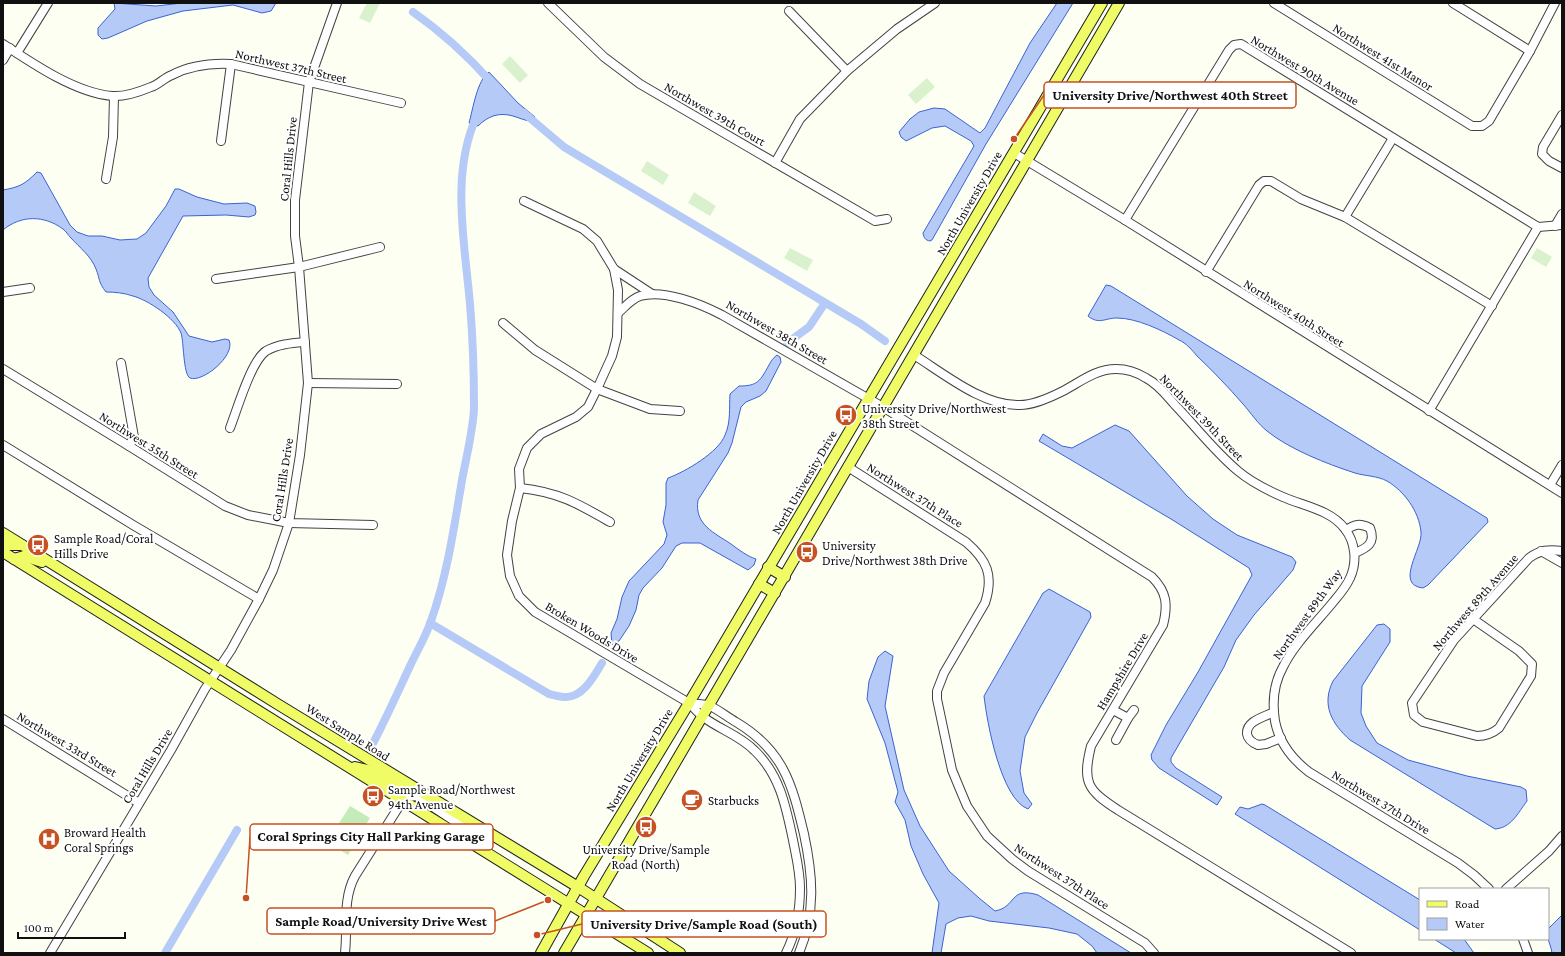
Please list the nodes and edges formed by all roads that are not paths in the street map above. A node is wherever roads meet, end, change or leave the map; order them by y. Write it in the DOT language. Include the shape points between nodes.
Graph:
graph roads {
  1 [pos="48,3"];
  2 [pos="337,3"];
  3 [pos="548,3"];
  4 [pos="935,3"];
  5 [pos="1102,3"];
  6 [pos="1119,3"];
  7 [pos="1274,3"];
  8 [pos="1453,3"];
  9 [pos="1555,3"];
  10 [pos="789,11"];
  11 [pos="6,46"];
  12 [pos="1530,51"];
  13 [pos="17,53"];
  14 [pos="3,60"];
  15 [pos="231,64"];
  16 [pos="847,71"];
  17 [pos="309,82"];
  18 [pos="114,96"];
  19 [pos="400,103"];
  20 [pos="1562,115"];
  21 [pos="1393,138"];
  22 [pos="221,141"];
  23 [pos="1014,152"];
  24 [pos="1026,160"];
  25 [pos="775,163"];
  26 [pos="1562,168"];
  27 [pos="106,179"];
  28 [pos="524,201"];
  29 [pos="1562,214"];
  30 [pos="1344,217"];
  31 [pos="887,219"];
  32 [pos="1125,220"];
  33 [pos="1558,226"];
  34 [pos="1538,227"];
  35 [pos="380,247"];
  36 [pos="299,267"];
  37 [pos="614,269"];
  38 [pos="1206,272"];
  39 [pos="216,279"];
  40 [pos="30,288"];
  41 [pos="3,292"];
  42 [pos="652,294"];
  43 [pos="1492,306"];
  44 [pos="618,313"];
  45 [pos="503,323"];
  46 [pos="305,342"];
  47 [pos="914,355"];
  48 [pos="121,363"];
  49 [pos="3,369"];
  50 [pos="308,383"];
  51 [pos="397,384"];
  52 [pos="597,389"];
  53 [pos="868,398"];
  54 [pos="883,407"];
  55 [pos="680,411"];
  56 [pos="1429,411"];
  57 [pos="230,428"];
  58 [pos="3,445"];
  59 [pos="129,446"];
  60 [pos="1562,465"];
  61 [pos="848,467"];
  62 [pos="1550,485"];
  63 [pos="520,488"];
  64 [pos="1562,493"];
  65 [pos="289,522"];
  66 [pos="610,522"];
  67 [pos="1339,523"];
  68 [pos="373,525"];
  69 [pos="1346,530"];
  70 [pos="3,533"];
  71 [pos="3,543"];
  72 [pos="22,545"];
  73 [pos="1541,551"];
  74 [pos="1562,551"];
  75 [pos="3,552"];
  76 [pos="1354,553"];
  77 [pos="14,559"];
  78 [pos="1562,563"];
  79 [pos="56,566"];
  80 [pos="768,567"];
  81 [pos="785,577"];
  82 [pos="759,584"];
  83 [pos="775,593"];
  84 [pos="259,599"];
  85 [pos="1473,619"];
  86 [pos="220,667"];
  87 [pos="211,681"];
  88 [pos="689,703"];
  89 [pos="709,706"];
  90 [pos="1113,710"];
  91 [pos="1134,710"];
  92 [pos="1274,712"];
  93 [pos="702,716"];
  94 [pos="1128,718"];
  95 [pos="3,719"];
  96 [pos="739,724"];
  97 [pos="1276,724"];
  98 [pos="733,734"];
  99 [pos="1280,738"];
  100 [pos="1116,740"];
  101 [pos="346,764"];
  102 [pos="411,786"];
  103 [pos="792,786"];
  104 [pos="780,788"];
  105 [pos="403,800"];
  106 [pos="139,803"];
  107 [pos="476,826"];
  108 [pos="1562,836"];
  109 [pos="810,863"];
  110 [pos="798,864"];
  111 [pos="578,887"];
  112 [pos="1488,888"];
  113 [pos="1507,888"];
  114 [pos="595,899"];
  115 [pos="569,903"];
  116 [pos="587,915"];
  117 [pos="791,940"];
  118 [pos="1523,940"];
  119 [pos="802,945"];
  120 [pos="50,953"];
  121 [pos="345,953"];
  122 [pos="541,953"];
  123 [pos="564,953"];
  124 [pos="648,953"];
  125 [pos="680,953"];
  126 [pos="786,953"];
  127 [pos="799,953"];
  128 [pos="1154,953"];
  129 [pos="1351,953"];
  130 [pos="1528,953"];
  1 -- 13 [label="street"];
  2 -- 17 [label="street, Coral Hills Drive"];
  3 -- 25 [label="street, Northwest 39th Court" via="604,57 640,84"];
  4 -- 16 [label="street" via="897,28"];
  5 -- 23 [label="main road, North University Drive"];
  6 -- 24 [label="main road"];
  7 -- 12 [label="street, Northwest 41st Manor" via="1472,126 1482,126 1489,121"];
  8 -- 12 [label="street"];
  9 -- 12 [label="street"];
  10 -- 16 [label="street"];
  11 -- 13 [label="street, Northwest 37th Street"];
  11 -- 14 [label="street"];
  13 -- 18 [label="street, Northwest 37th Street" via="69,83 93,93"];
  15 -- 17 [label="street, Northwest 37th Street"];
  15 -- 18 [label="street, Northwest 37th Street" via="210,63 191,67 153,87 132,94"];
  15 -- 22 [label="street"];
  16 -- 25 [label="street" via="800,119"];
  17 -- 19 [label="street, Northwest 37th Street"];
  17 -- 36 [label="street, Coral Hills Drive" via="295,200 295,236"];
  18 -- 27 [label="street" via="113,137"];
  20 -- 26 [label="street" via="1543,147 1542,154"];
  21 -- 30 [label="street"];
  21 -- 32 [label="street, Northwest 90th Avenue" via="1241,44 1234,45"];
  21 -- 34 [label="street, Northwest 90th Avenue"];
  23 -- 24 [label="street, Northwest 40th Street"];
  23 -- 53 [label="main road, North University Drive"];
  24 -- 32 [label="street, Northwest 40th Street"];
  24 -- 47 [label="main road"];
  25 -- 31 [label="street, Northwest 39th Court" via="875,221"];
  28 -- 37 [label="street, Northwest 38th Street" via="583,229 597,242"];
  29 -- 33 [label="street"];
  30 -- 38 [label="street" via="1301,199 1271,181 1264,181 1259,185"];
  30 -- 43 [label="street"];
  32 -- 38 [label="street, Northwest 40th Street"];
  33 -- 34 [label="street"];
  34 -- 43 [label="street"];
  35 -- 36 [label="street"];
  36 -- 39 [label="street"];
  36 -- 46 [label="street, Coral Hills Drive"];
  37 -- 42 [label="street, Northwest 38th Street"];
  37 -- 44 [label="street, Northwest 38th Street" via="618,290"];
  38 -- 56 [label="street, Northwest 40th Street"];
  40 -- 41 [label="street"];
  42 -- 44 [label="street, Northwest 38th Street" via="629,302"];
  42 -- 53 [label="street, Northwest 38th Street" via="681,299 722,315"];
  43 -- 56 [label="street"];
  44 -- 52 [label="street, Broken Woods Drive" via="617,337 612,356"];
  45 -- 52 [label="street" via="535,350"];
  46 -- 50 [label="street, Coral Hills Drive"];
  46 -- 57 [label="street" via="276,347 261,355"];
  47 -- 54 [label="main road"];
  47 -- 67 [label="street, Northwest 39th Street" via="981,396 1009,405 1021,405 1048,398 1102,371 1116,369 1146,377 1164,392 1239,472 1267,489 1324,512"];
  48 -- 59 [label="street" via="134,437"];
  49 -- 59 [label="street, Northwest 35th Street"];
  50 -- 51 [label="street"];
  50 -- 65 [label="street, Coral Hills Drive"];
  52 -- 55 [label="street" via="650,409"];
  52 -- 63 [label="street, Broken Woods Drive" via="588,407 576,417 541,434 527,448 520,469"];
  53 -- 54 [label="street, Northwest 38th Street"];
  53 -- 80 [label="main road, North University Drive"];
  54 -- 61 [label="main road"];
  54 -- 90 [label="street, Hampshire Drive" via="1152,577 1160,585 1166,598 1167,611 1163,625"];
  56 -- 62 [label="street, Northwest 40th Street"];
  58 -- 84 [label="street" via="132,525"];
  59 -- 65 [label="street, Northwest 35th Street" via="225,506 248,515"];
  60 -- 62 [label="street"];
  61 -- 81 [label="main road"];
  61 -- 128 [label="street, Northwest 37th Place" via="966,542 977,551 987,568 990,579 986,603 944,673 937,691 952,770 976,822 1012,859 1136,936"];
  62 -- 64 [label="street, Northwest 40th Street"];
  63 -- 66 [label="street" via="558,495"];
  63 -- 88 [label="street, Broken Woods Drive" via="507,555 510,576 519,596 535,612"];
  65 -- 68 [label="street, Northwest 35th Street"];
  65 -- 84 [label="street, Coral Hills Drive" via="273,570"];
  67 -- 69 [label="street, Northwest 89th Way"];
  69 -- 76 [label="street, Northwest 89th Way"];
  69 -- 76 [label="street" via="1360,524 1370,528 1372,540 1369,546"];
  70 -- 72 [label="main road, West Sample Road"];
  71 -- 72 [label="main road"];
  72 -- 79 [label="main road, West Sample Road"];
  73 -- 74 [label="street"];
  73 -- 78 [label="street"];
  73 -- 85 [label="street, Northwest 89th Avenue" via="1529,558"];
  75 -- 77 [label="main road"];
  76 -- 92 [label="street, Northwest 89th Way" via="1350,580 1283,665 1275,689"];
  77 -- 79 [label="main road" via="24,556"];
  77 -- 87 [label="main road"];
  79 -- 86 [label="main road, West Sample Road"];
  80 -- 81 [label="main road"];
  80 -- 82 [label="main road, North University Drive"];
  81 -- 83 [label="main road"];
  82 -- 83 [label="main road"];
  82 -- 88 [label="main road, North University Drive"];
  83 -- 89 [label="main road"];
  84 -- 86 [label="street, Coral Hills Drive"];
  85 -- 85 [label="street, Northwest 89th Avenue" via="1532,664 1531,676 1499,728 1486,736 1423,722 1414,715 1412,703 1454,640"];
  86 -- 87 [label="street, Coral Hills Drive"];
  86 -- 102 [label="main road, West Sample Road"];
  87 -- 101 [label="main road"];
  87 -- 106 [label="street, Coral Hills Drive"];
  88 -- 89 [label="street, Broken Woods Drive"];
  88 -- 93 [label="street, Broken Woods Drive"];
  88 -- 111 [label="main road, North University Drive"];
  89 -- 93 [label="main road"];
  89 -- 96 [label="street, Broken Woods Drive"];
  90 -- 94 [label="street"];
  90 -- 129 [label="street, Hampshire Drive" via="1091,746 1087,762 1090,787 1099,798"];
  91 -- 94 [label="street"];
  92 -- 97 [label="street, Northwest 89th Way"];
  92 -- 99 [label="street" via="1254,721 1248,727 1247,735 1258,745"];
  93 -- 98 [label="street, Broken Woods Drive"];
  93 -- 114 [label="main road"];
  94 -- 100 [label="street"];
  95 -- 106 [label="street, Northwest 33rd Street"];
  96 -- 98 [label="street"];
  96 -- 103 [label="street, Broken Woods Drive" via="754,734 775,755"];
  97 -- 99 [label="street, Northwest 37th Drive"];
  98 -- 104 [label="street, Broken Woods Drive" via="763,759"];
  99 -- 112 [label="street, Northwest 37th Drive" via="1294,759 1309,772 1458,863"];
  101 -- 102 [label="main road" via="368,770 395,786"];
  101 -- 105 [label="main road"];
  102 -- 107 [label="main road, West Sample Road"];
  103 -- 104 [label="street"];
  103 -- 109 [label="street, Broken Woods Drive"];
  104 -- 110 [label="street, Broken Woods Drive"];
  105 -- 107 [label="street" via="416,796 454,821"];
  105 -- 115 [label="main road"];
  105 -- 121 [label="street" via="350,887"];
  106 -- 120 [label="street, Coral Hills Drive"];
  107 -- 111 [label="main road, West Sample Road"];
  108 -- 113 [label="street"];
  109 -- 110 [label="street"];
  109 -- 119 [label="street, Broken Woods Drive" via="812,901"];
  110 -- 117 [label="street, Broken Woods Drive" via="800,900"];
  111 -- 114 [label="main road, West Sample Road"];
  111 -- 115 [label="main road, North University Drive"];
  114 -- 116 [label="main road"];
  114 -- 125 [label="main road, West Sample Road"];
  115 -- 116 [label="main road"];
  115 -- 122 [label="main road, North University Drive"];
  116 -- 123 [label="main road"];
  116 -- 124 [label="main road"];
  117 -- 119 [label="street"];
  117 -- 126 [label="street, Broken Woods Drive"];
  118 -- 130 [label="street"];
  119 -- 127 [label="street, Broken Woods Drive"];
}
